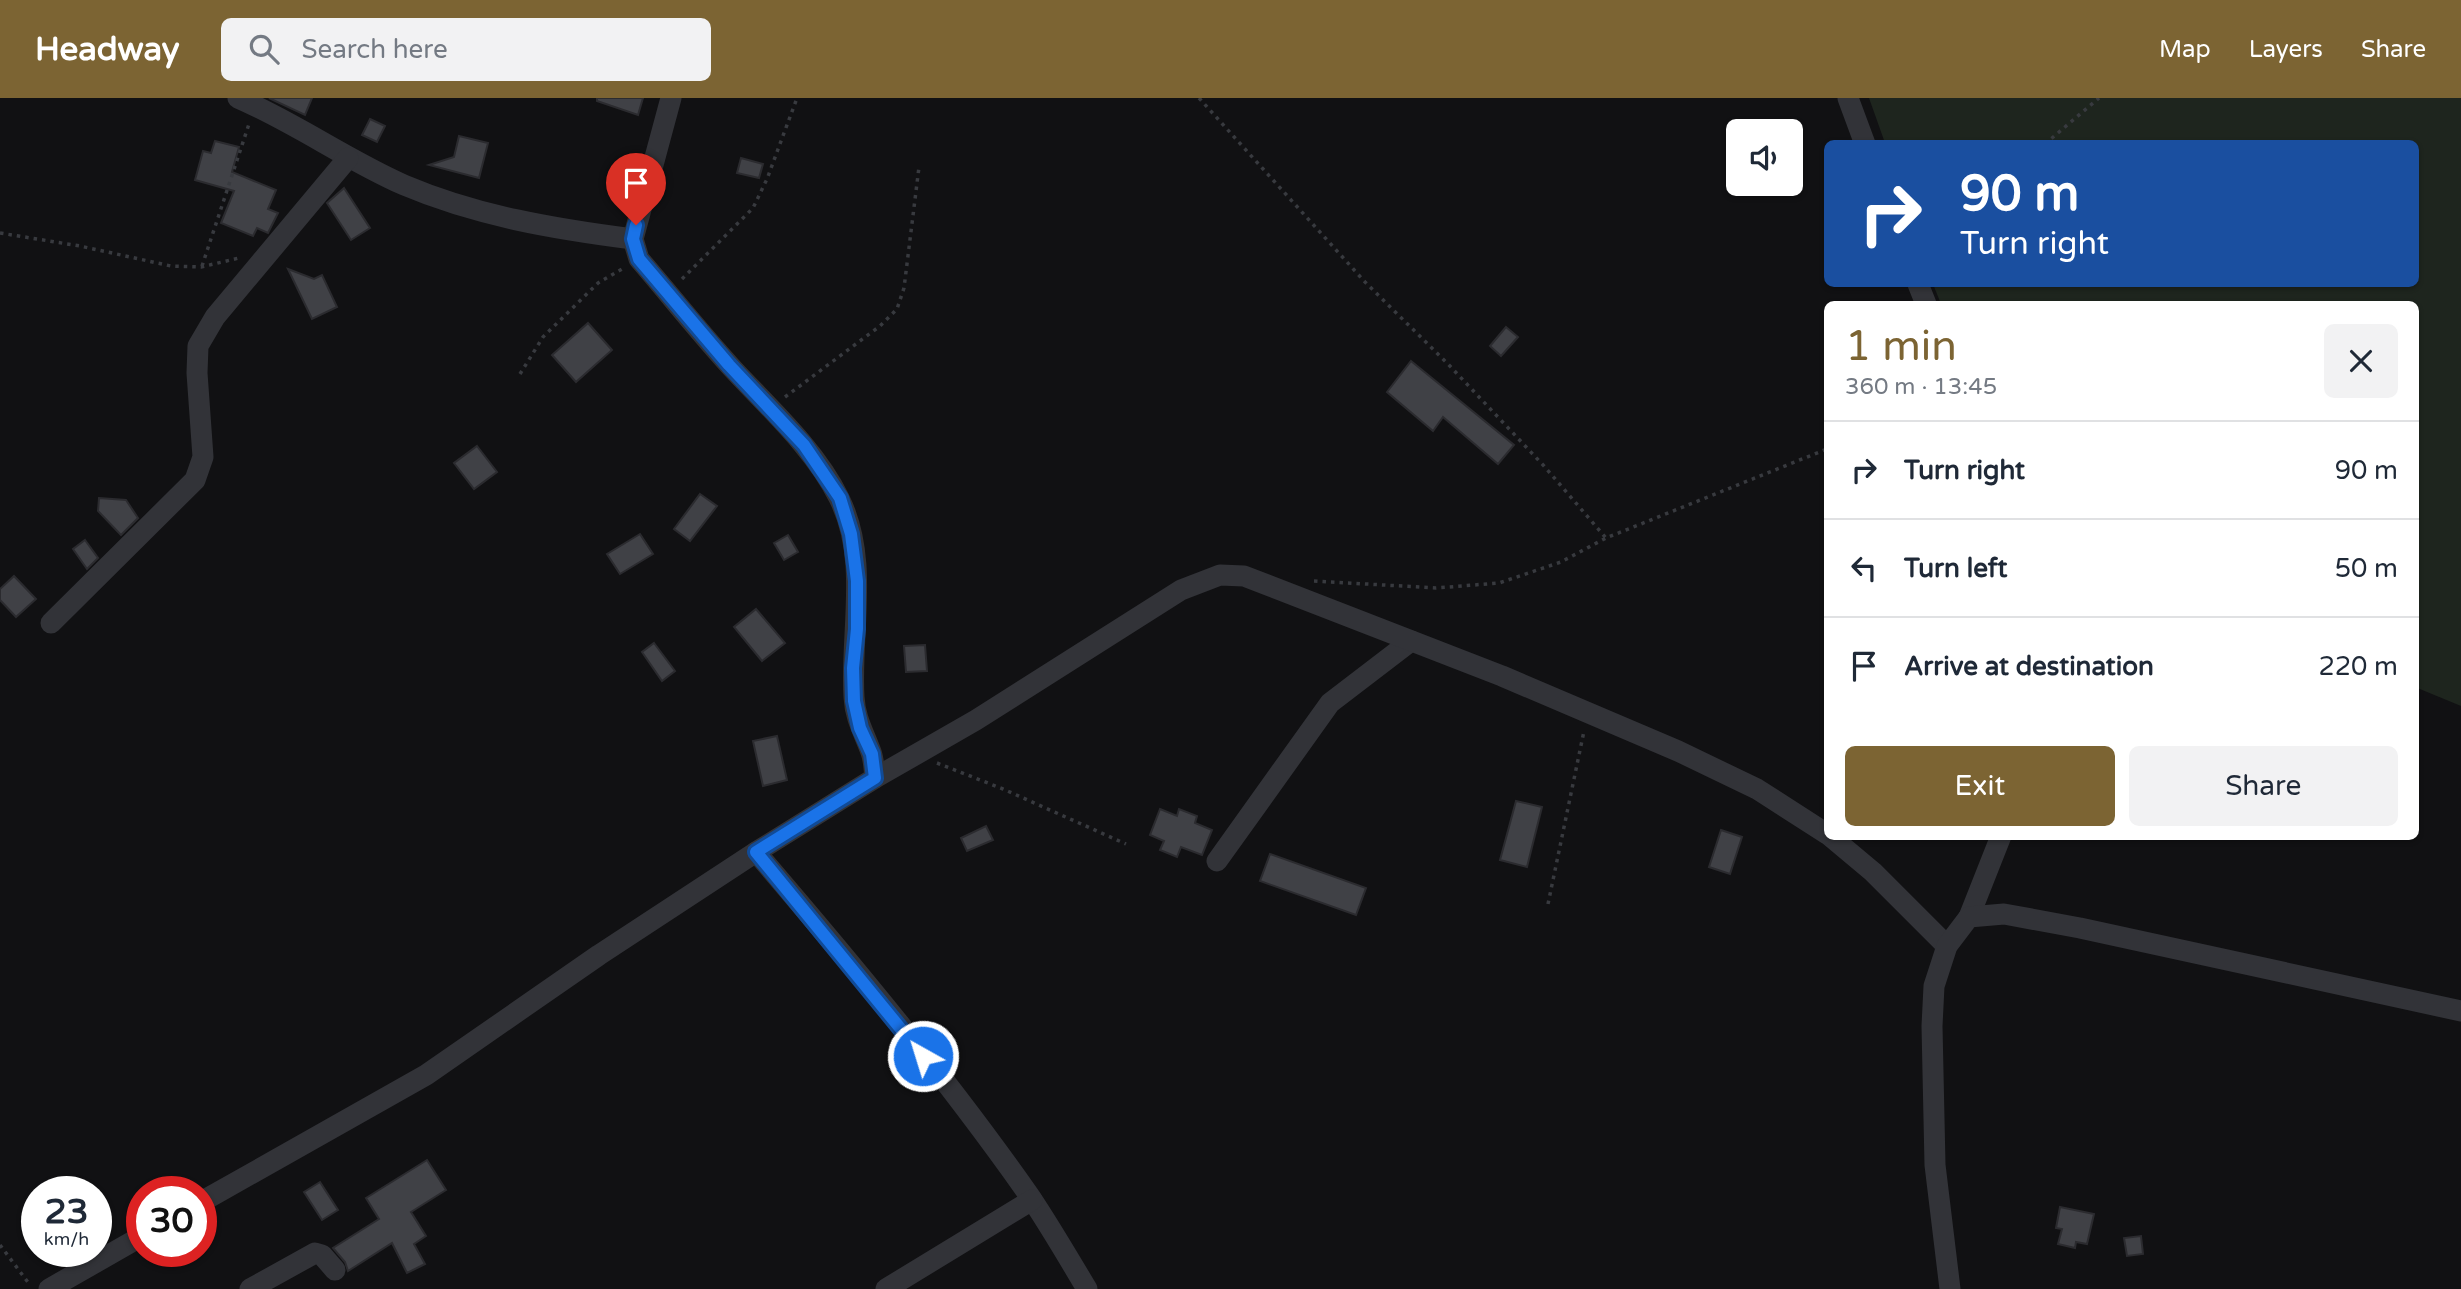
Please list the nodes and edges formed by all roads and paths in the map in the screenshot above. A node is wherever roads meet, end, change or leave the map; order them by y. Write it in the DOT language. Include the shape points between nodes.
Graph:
graph roads {
  1 [pos="671,98"];
  2 [pos="797,98"];
  3 [pos="1199,98"];
  4 [pos="1849,98"];
  5 [pos="2099,98"];
  6 [pos="247,102"];
  7 [pos="1864,140"];
  8 [pos="2050,140"];
  9 [pos="348,158"];
  10 [pos="919,167"];
  11 [pos="0,233"];
  12 [pos="636,249"];
  13 [pos="270,250"];
  14 [pos="201,267"];
  15 [pos="668,294"];
  16 [pos="520,374"];
  17 [pos="769,408"];
  18 [pos="1824,450"];
  19 [pos="1606,538"];
  20 [pos="1313,580"];
  21 [pos="51,623"];
  22 [pos="1411,641"];
  23 [pos="1588,712"];
  24 [pos="916,754"];
  25 [pos="875,778"];
  26 [pos="1824,832"];
  27 [pos="1835,840"];
  28 [pos="1999,840"];
  29 [pos="1126,844"];
  30 [pos="756,852"];
  31 [pos="1217,862"];
  32 [pos="1548,904"];
  33 [pos="1969,916"];
  34 [pos="1947,946"];
  35 [pos="2461,1011"];
  36 [pos="217,1193"];
  37 [pos="1032,1200"];
  38 [pos="0,1245"];
  39 [pos="126,1245"];
  40 [pos="335,1270"];
  41 [pos="34,1289"];
  42 [pos="49,1289"];
  43 [pos="250,1289"];
  44 [pos="886,1289"];
  45 [pos="1087,1289"];
  46 [pos="1950,1289"];
  1 -- 12 [label="street" via="646,183"];
  2 -- 15 [label="path" via="753,208"];
  3 -- 19 [label="path"];
  4 -- 7 [label="street"];
  5 -- 8 [label="path"];
  6 -- 9 [label="street"];
  6 -- 14 [label="path"];
  9 -- 12 [label="street" via="406,186 491,214"];
  9 -- 13 [label="street"];
  10 -- 17 [label="path" via="904,288 897,309 871,334"];
  11 -- 14 [label="path" via="172,266"];
  12 -- 15 [label="street"];
  12 -- 16 [label="path" via="543,337"];
  13 -- 14 [label="path"];
  13 -- 21 [label="street" via="215,317 198,346 203,457 195,480"];
  15 -- 17 [label="street"];
  17 -- 25 [label="street" via="804,445 840,498 851,534 857,581 854,701"];
  18 -- 19 [label="path"];
  19 -- 20 [label="path" via="1561,562 1499,583 1436,588"];
  22 -- 23 [label="street"];
  22 -- 24 [label="street" via="1244,576 1220,575 1181,590"];
  22 -- 31 [label="street" via="1330,703"];
  23 -- 26 [label="street" via="1758,789"];
  23 -- 32 [label="path"];
  24 -- 25 [label="street"];
  24 -- 29 [label="path"];
  25 -- 30 [label="street"];
  27 -- 34 [label="street"];
  28 -- 33 [label="street"];
  30 -- 36 [label="street" via="426,1075"];
  30 -- 37 [label="street" via="968,1112"];
  33 -- 34 [label="street"];
  33 -- 35 [label="street" via="2004,914 2080,928"];
  34 -- 46 [label="street" via="1934,986 1932,1026 1934,1165"];
  37 -- 44 [label="street"];
  37 -- 45 [label="street"];
  38 -- 41 [label="path"];
  39 -- 42 [label="street"];
  40 -- 43 [label="street" via="315,1253"];
}
